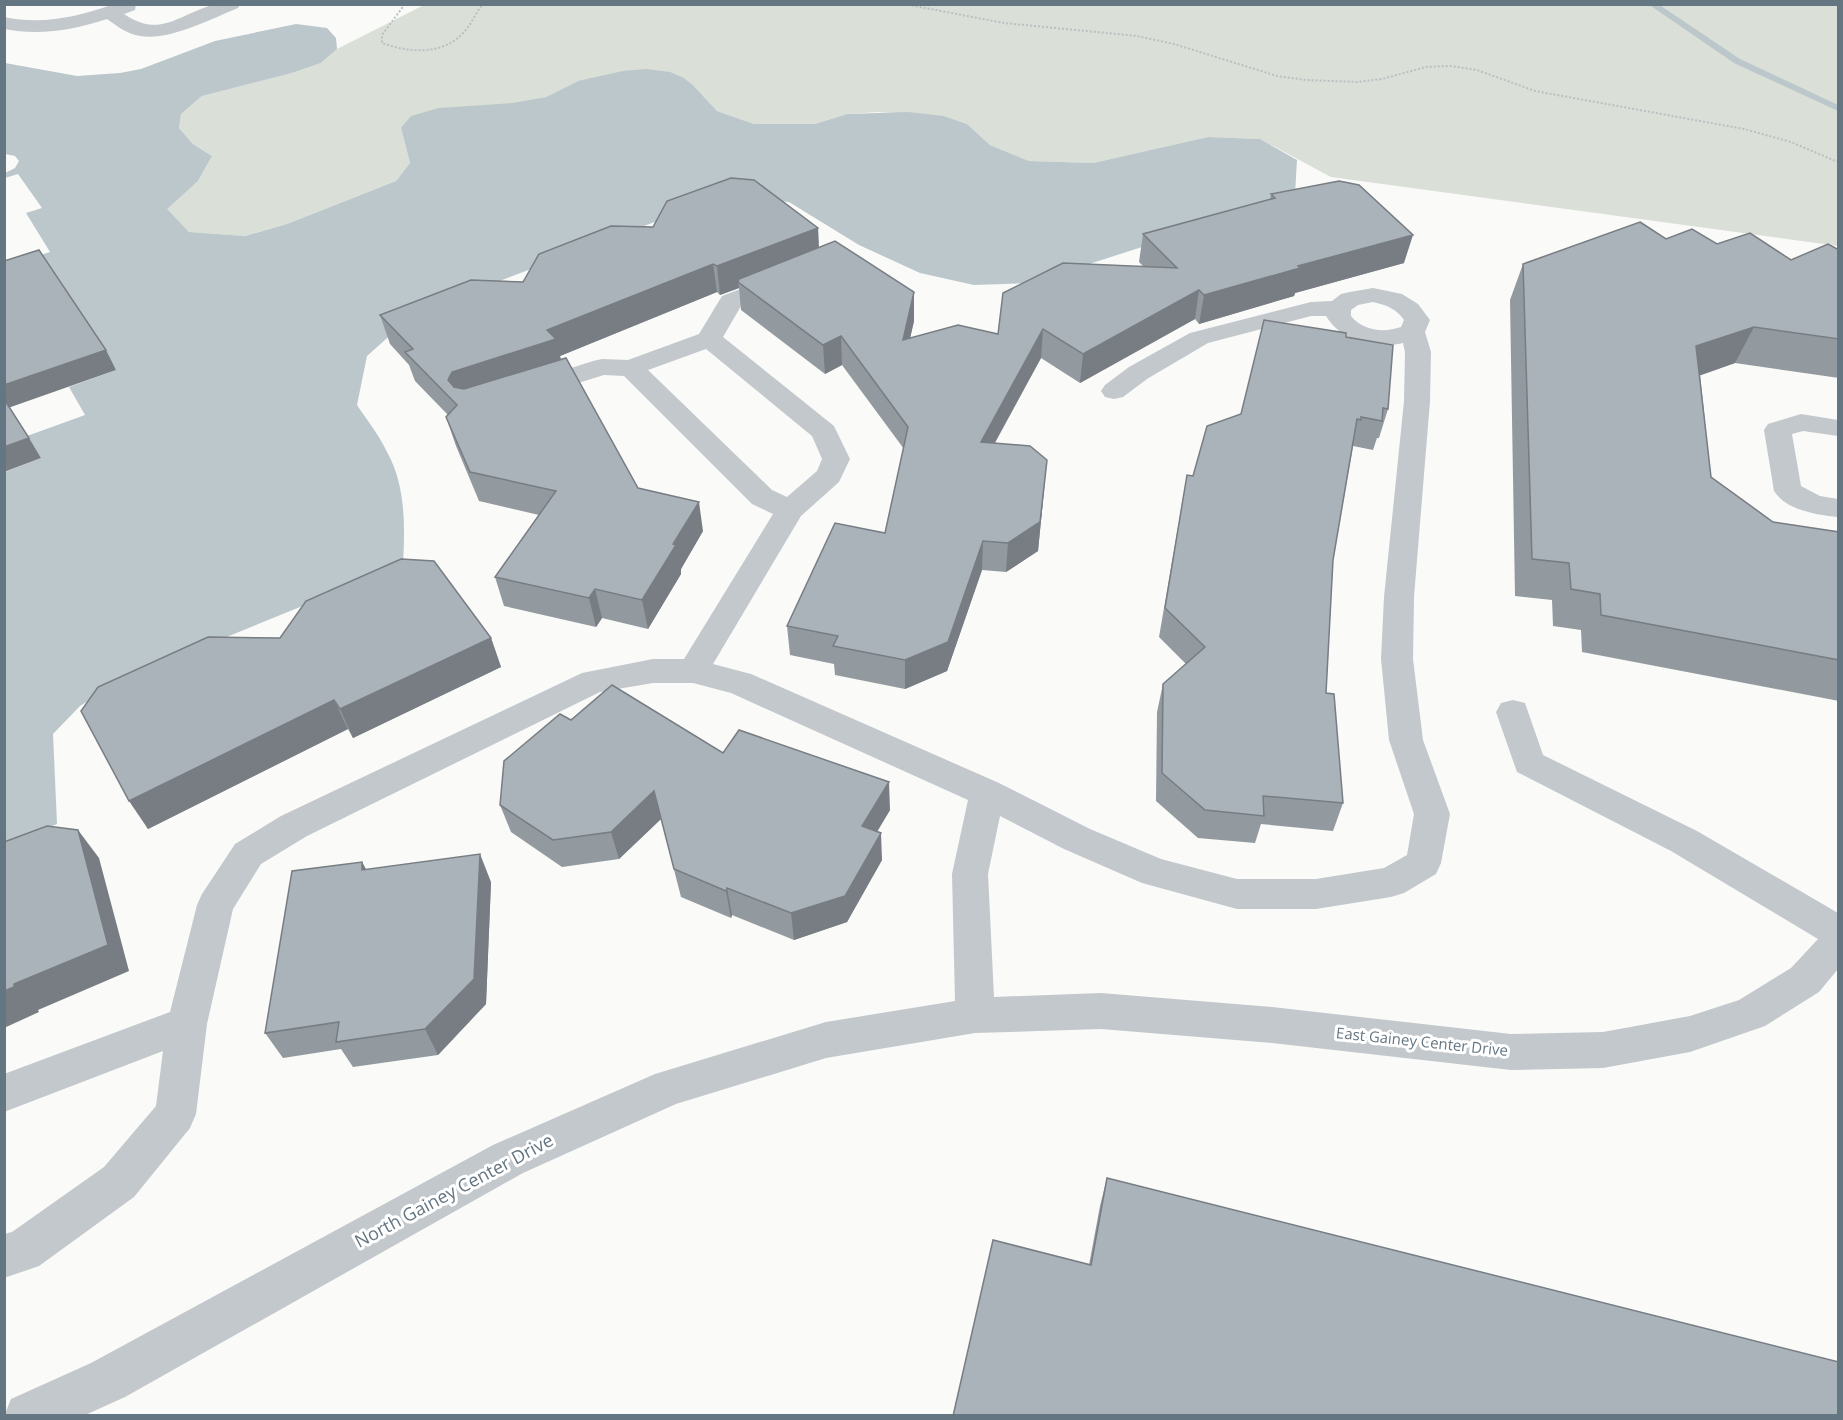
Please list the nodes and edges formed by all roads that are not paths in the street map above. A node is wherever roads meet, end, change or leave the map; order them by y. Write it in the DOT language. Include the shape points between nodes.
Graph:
graph roads {
  1 [pos="133,4"];
  2 [pos="231,4"];
  3 [pos="109,12"];
  4 [pos="4,23"];
  5 [pos="807,271"];
  6 [pos="1338,308"];
  7 [pos="1412,332"];
  8 [pos="709,339"];
  9 [pos="631,368"];
  10 [pos="1114,392"];
  11 [pos="515,394"];
  12 [pos="1839,428"];
  13 [pos="1839,508"];
  14 [pos="790,510"];
  15 [pos="693,670"];
  16 [pos="1513,712"];
  17 [pos="987,793"];
  18 [pos="1839,932"];
  19 [pos="1839,943"];
  20 [pos="975,1015"];
  21 [pos="187,1024"];
  22 [pos="4,1093"];
  23 [pos="4,1256"];
  24 [pos="28,1416"];
  1 -- 3 [label="street"];
  2 -- 3 [label="street" via="151,31 139,31"];
  3 -- 4 [label="street" via="49,27"];
  5 -- 8 [label="street" via="731,301"];
  6 -- 7 [label="street" via="1340,321 1361,335 1393,339"];
  6 -- 7 [label="street" via="1353,296 1392,298 1413,311 1417,320"];
  6 -- 10 [label="street" via="1311,309 1199,338"];
  7 -- 17 [label="street" via="1418,352 1417,401 1397,659 1406,740 1432,814 1423,863 1391,882 1380,884 1316,894 1236,894 1155,872 1077,839"];
  8 -- 9 [label="street"];
  8 -- 14 [label="street" via="824,432 836,459 829,476"];
  9 -- 11 [label="street" via="602,367"];
  9 -- 14 [label="street" via="762,497"];
  12 -- 13 [label="street" via="1801,422 1778,430 1788,491 1813,504"];
  14 -- 15 [label="street"];
  15 -- 17 [label="street" via="740,683"];
  15 -- 21 [label="street" via="653,671 593,681 294,826 248,854 215,905"];
  16 -- 18 [label="street" via="1529,763 1684,842"];
  17 -- 20 [label="street" via="970,874"];
  19 -- 20 [label="street, East Gainey Center Drive" via="1805,980 1751,1014 1690,1034 1603,1050 1511,1052 1272,1025 1101,1011"];
  20 -- 24 [label="street, North Gainey Center Drive" via="826,1040 669,1087 508,1159 108,1380"];
  21 -- 22 [label="street"];
  21 -- 23 [label="street" via="175,1114 119,1182 23,1251"];
}
